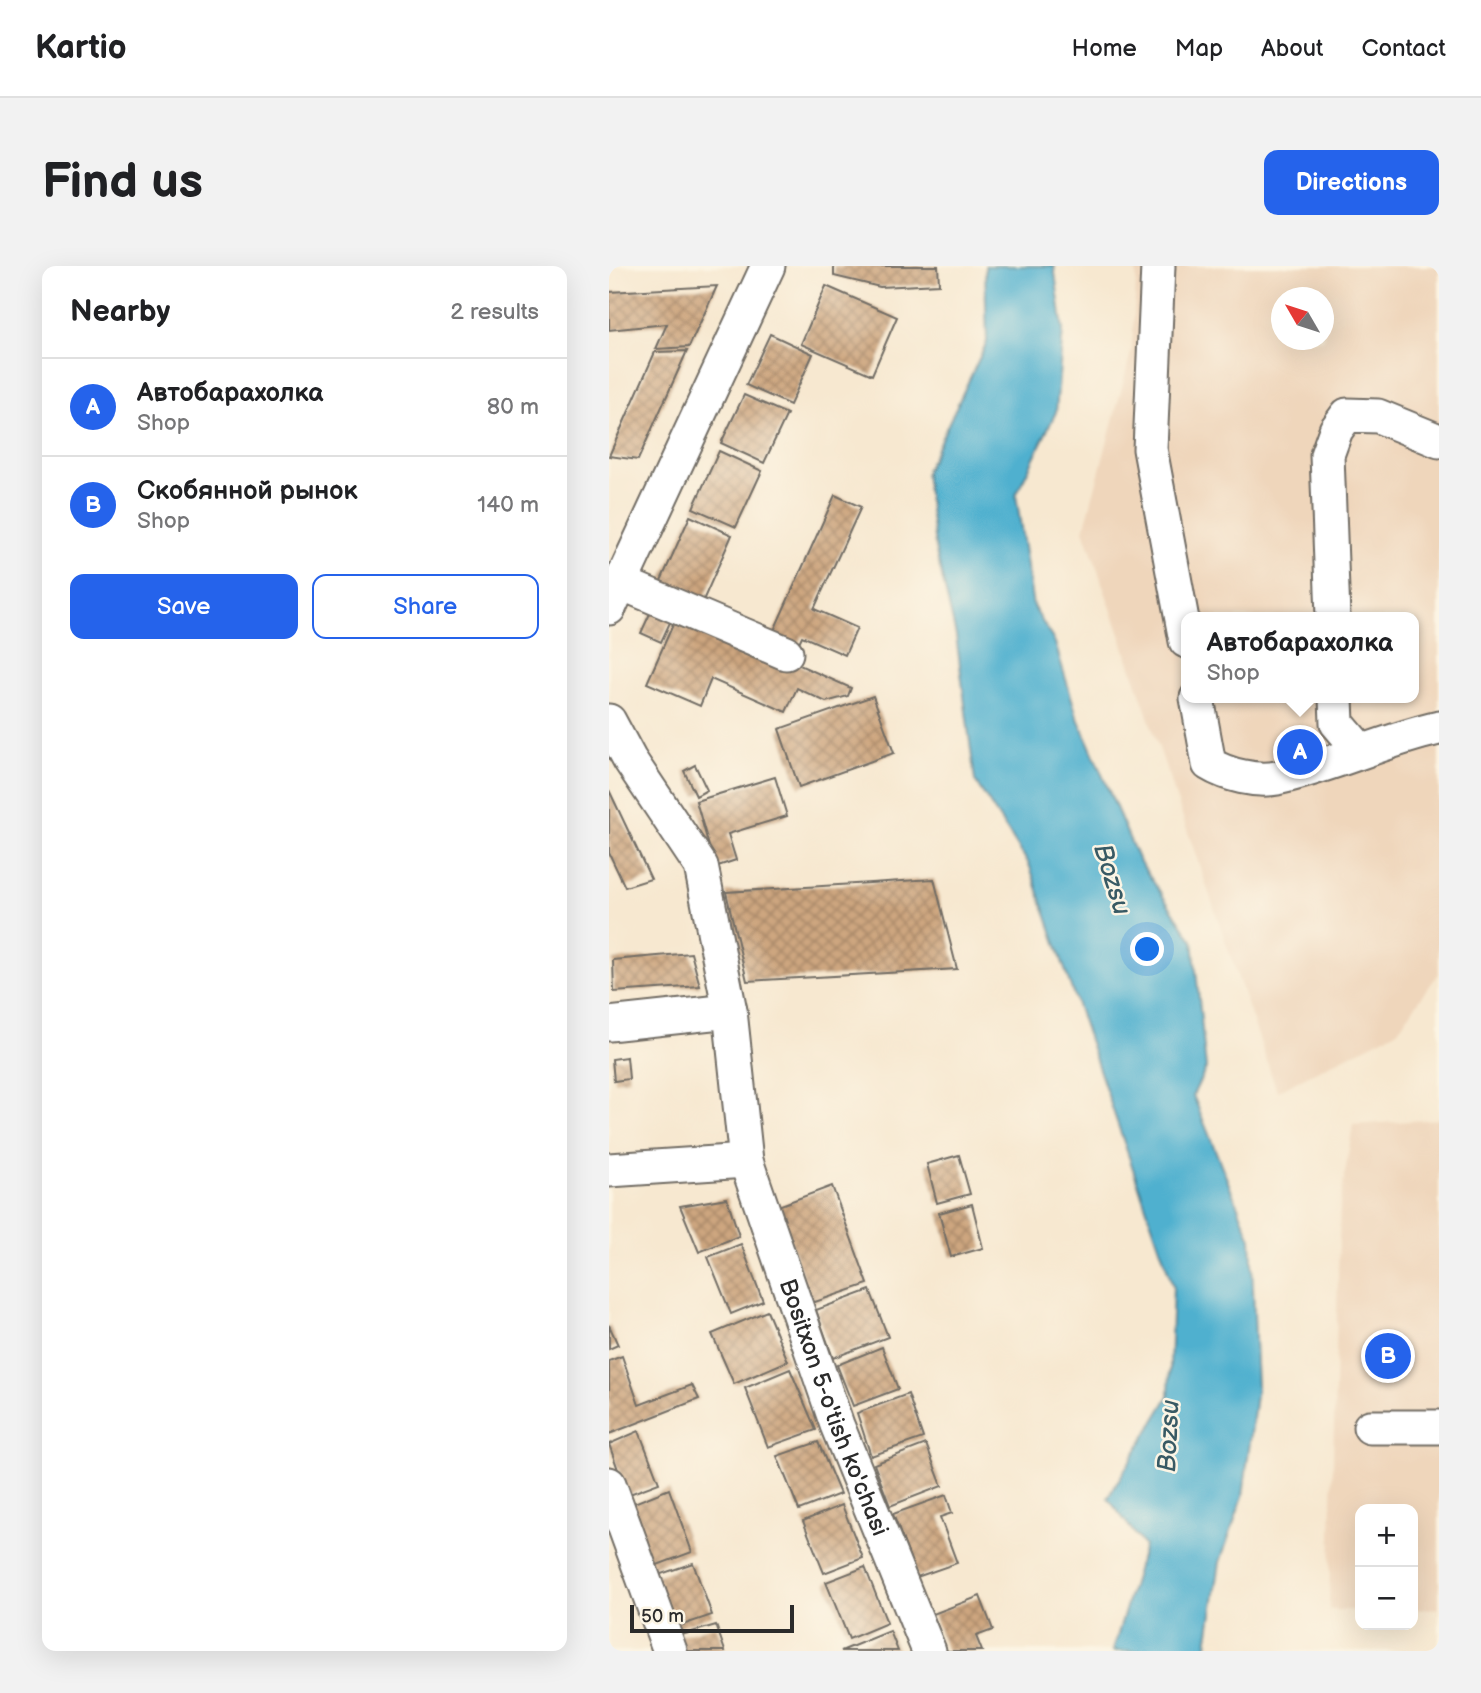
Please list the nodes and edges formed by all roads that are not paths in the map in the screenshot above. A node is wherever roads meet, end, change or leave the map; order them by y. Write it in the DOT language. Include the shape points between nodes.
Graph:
graph roads {
  1 [pos="768,266"];
  2 [pos="1159,266"];
  3 [pos="1439,441"];
  4 [pos="614,595"];
  5 [pos="1333,612"];
  6 [pos="1181,614"];
  7 [pos="786,653"];
  8 [pos="1198,703"];
  9 [pos="1336,703"];
  10 [pos="609,721"];
  11 [pos="1439,728"];
  12 [pos="1360,750"];
  13 [pos="619,761"];
  14 [pos="730,1011"];
  15 [pos="609,1024"];
  16 [pos="746,1161"];
  17 [pos="609,1170"];
  18 [pos="1370,1427"];
  19 [pos="1439,1427"];
  20 [pos="609,1484"];
  21 [pos="670,1651"];
  22 [pos="929,1651"];
  1 -- 4 [label="street"];
  2 -- 6 [label="street" via="1150,449"];
  3 -- 5 [label="street" via="1378,416 1347,415 1336,430 1327,455"];
  4 -- 7 [label="street"];
  8 -- 12 [label="street" via="1209,764 1225,774 1274,779"];
  9 -- 12 [label="street" via="1337,723"];
  10 -- 13 [label="street, Bositxon 5-o'tish ko'chasi"];
  11 -- 12 [label="street"];
  13 -- 14 [label="street, Bositxon 5-o'tish ko'chasi" via="701,866"];
  14 -- 15 [label="street"];
  14 -- 16 [label="street, Bositxon 5-o'tish ko'chasi"];
  16 -- 17 [label="street"];
  16 -- 22 [label="street, Bositxon 5-o'tish ko'chasi" via="837,1425"];
  18 -- 19 [label="street"];
  20 -- 21 [label="street"];
}
